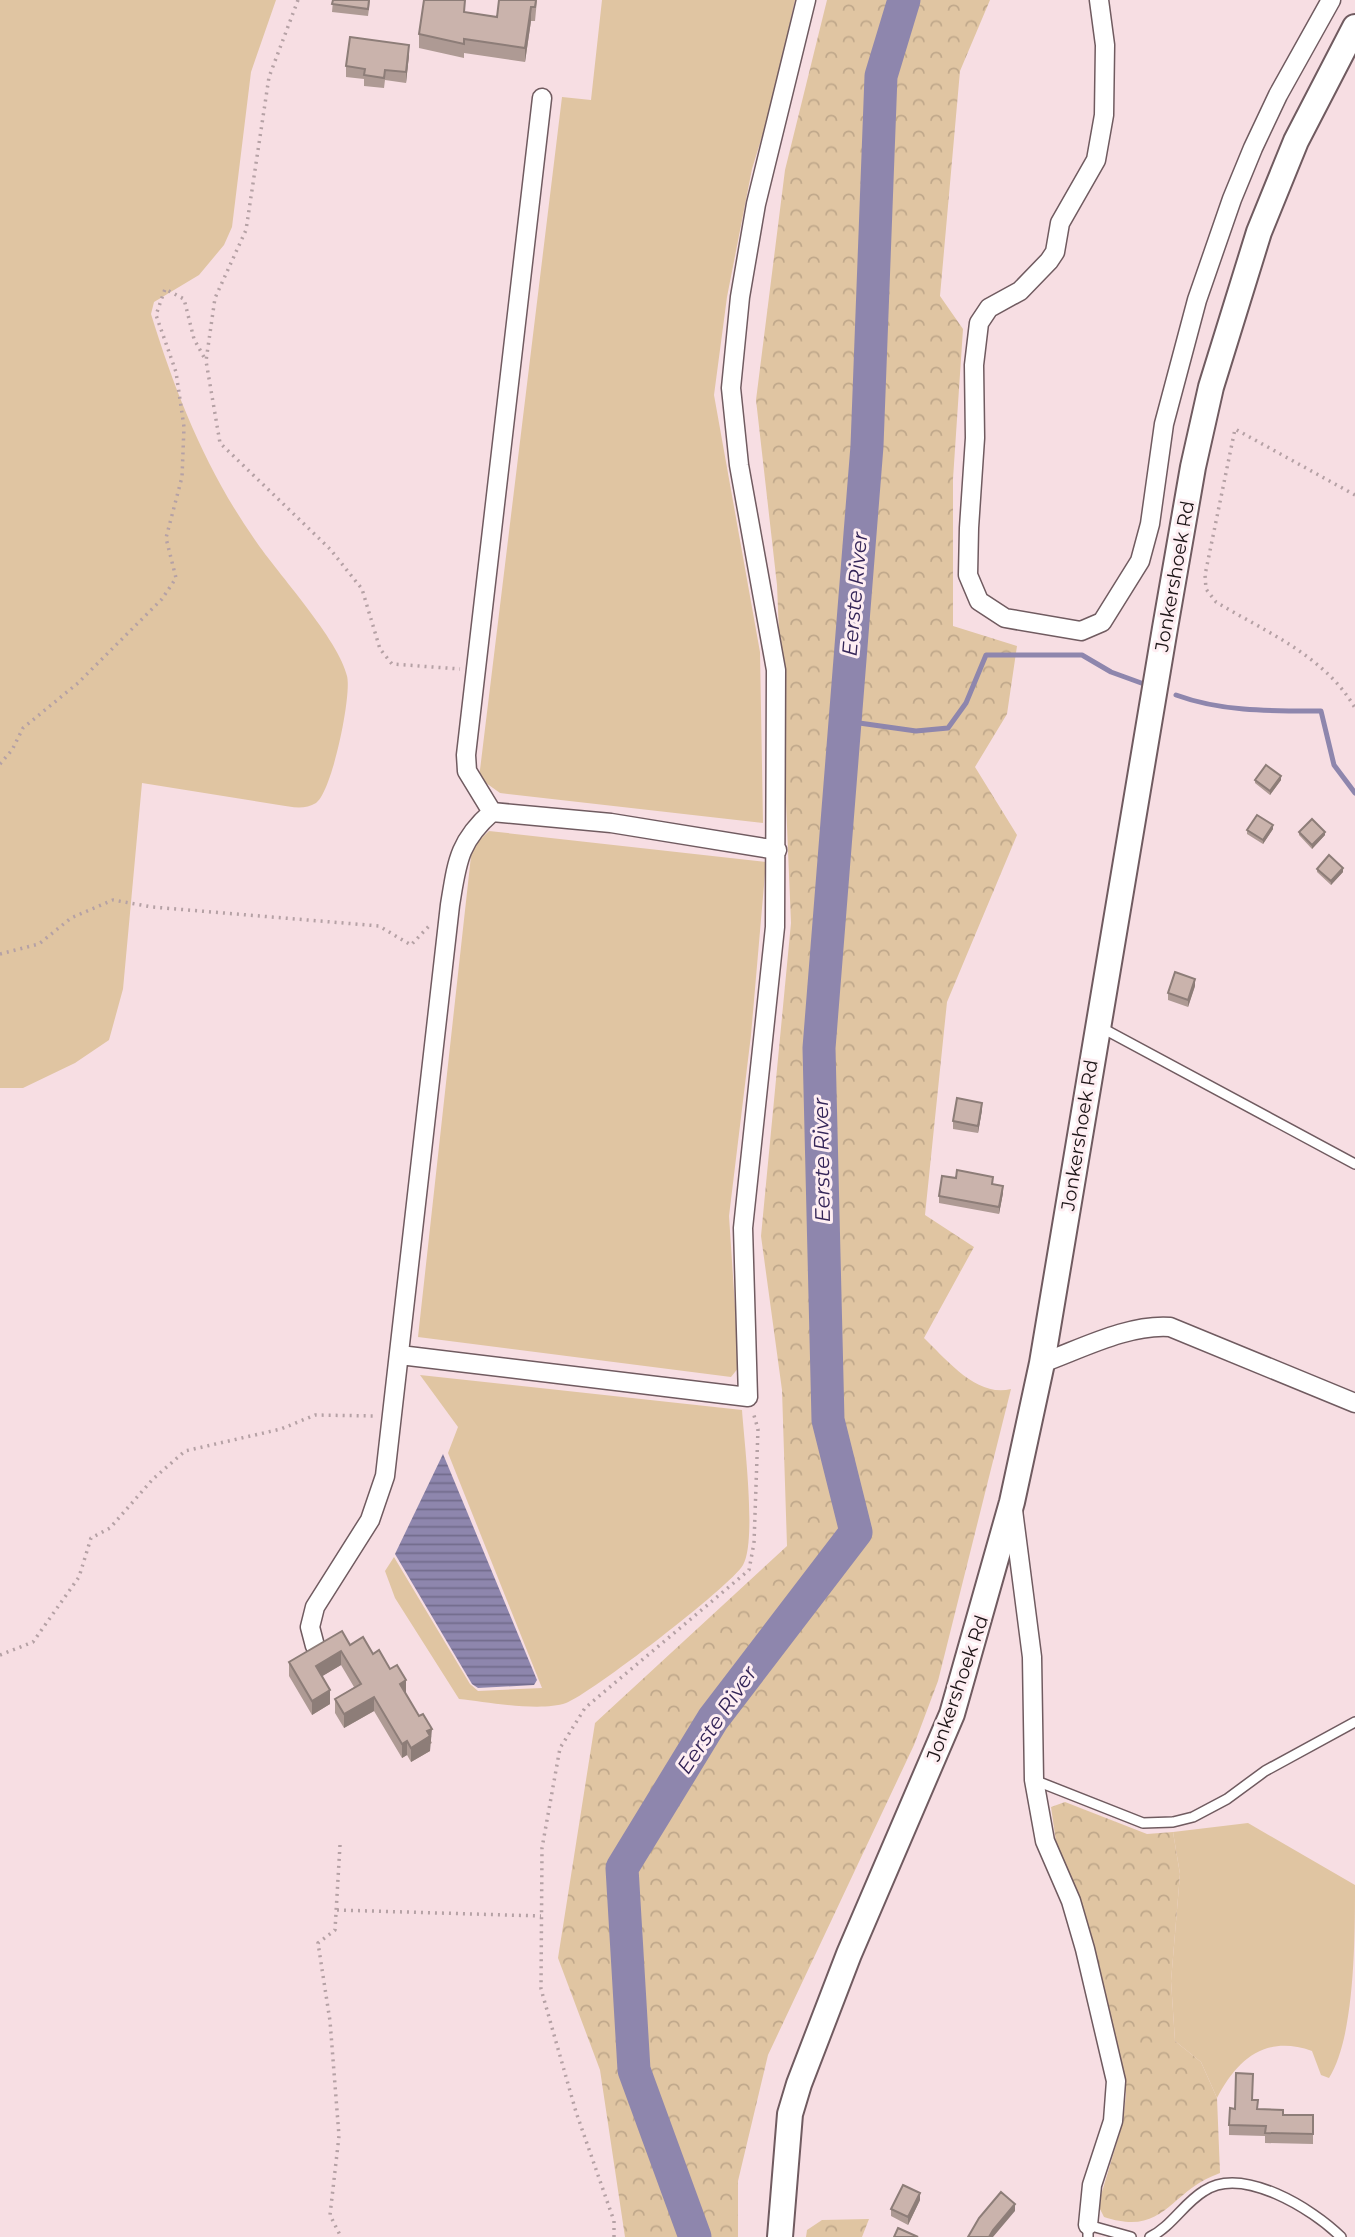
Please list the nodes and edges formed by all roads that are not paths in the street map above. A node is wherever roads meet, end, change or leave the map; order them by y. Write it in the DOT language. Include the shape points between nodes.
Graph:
graph roads {
  1 [pos="806,0"];
  2 [pos="1099,0"];
  3 [pos="1331,0"];
  4 [pos="1355,27"];
  5 [pos="542,98"];
  6 [pos="492,812"];
  7 [pos="777,850"];
  8 [pos="1097,1026"];
  9 [pos="1355,1164"];
  10 [pos="400,1355"];
  11 [pos="1042,1363"];
  12 [pos="1355,1403"];
  13 [pos="1012,1502"];
  14 [pos="315,1646"];
  15 [pos="1355,1722"];
  16 [pos="1034,1780"];
  17 [pos="1088,2231"];
  18 [pos="779,2237"];
  19 [pos="1131,2237"];
  20 [pos="1150,2237"];
  21 [pos="1341,2237"];
  1 -- 7 [label="street" via="756,204 731,388 738,465 776,670"];
  2 -- 3 [label="street" via="1105,45 1104,115 1096,160 1060,223 1049,261 1020,291 989,308 979,323 968,575 973,592 1005,618 1081,631 1102,622 1140,561 1164,424 1197,300 1253,148"];
  4 -- 8 [label="street, Jonkershoek Rd" via="1296,141 1259,232 1211,387"];
  5 -- 6 [label="street" via="466,755 467,771"];
  6 -- 7 [label="street" via="611,823"];
  6 -- 10 [label="street" via="461,848 450,905"];
  7 -- 10 [label="street" via="771,982 743,1228 748,1397"];
  8 -- 9 [label="lane"];
  8 -- 11 [label="street, Jonkershoek Rd"];
  10 -- 14 [label="street" via="380,1497 315,1607 310,1628"];
  11 -- 12 [label="street" via="1132,1331 1170,1327"];
  11 -- 13 [label="street, Jonkershoek Rd"];
  13 -- 16 [label="street" via="1032,1657"];
  13 -- 18 [label="street, Jonkershoek Rd" via="952,1714 799,2084 790,2114"];
  15 -- 16 [label="lane" via="1265,1771 1227,1799 1173,1822 1143,1823"];
  16 -- 17 [label="street" via="1045,1841 1082,1937 1116,2081 1113,2121 1092,2185"];
  17 -- 19 [label="lane"];
  20 -- 21 [label="lane" via="1206,2189 1242,2183 1294,2203"];
}
